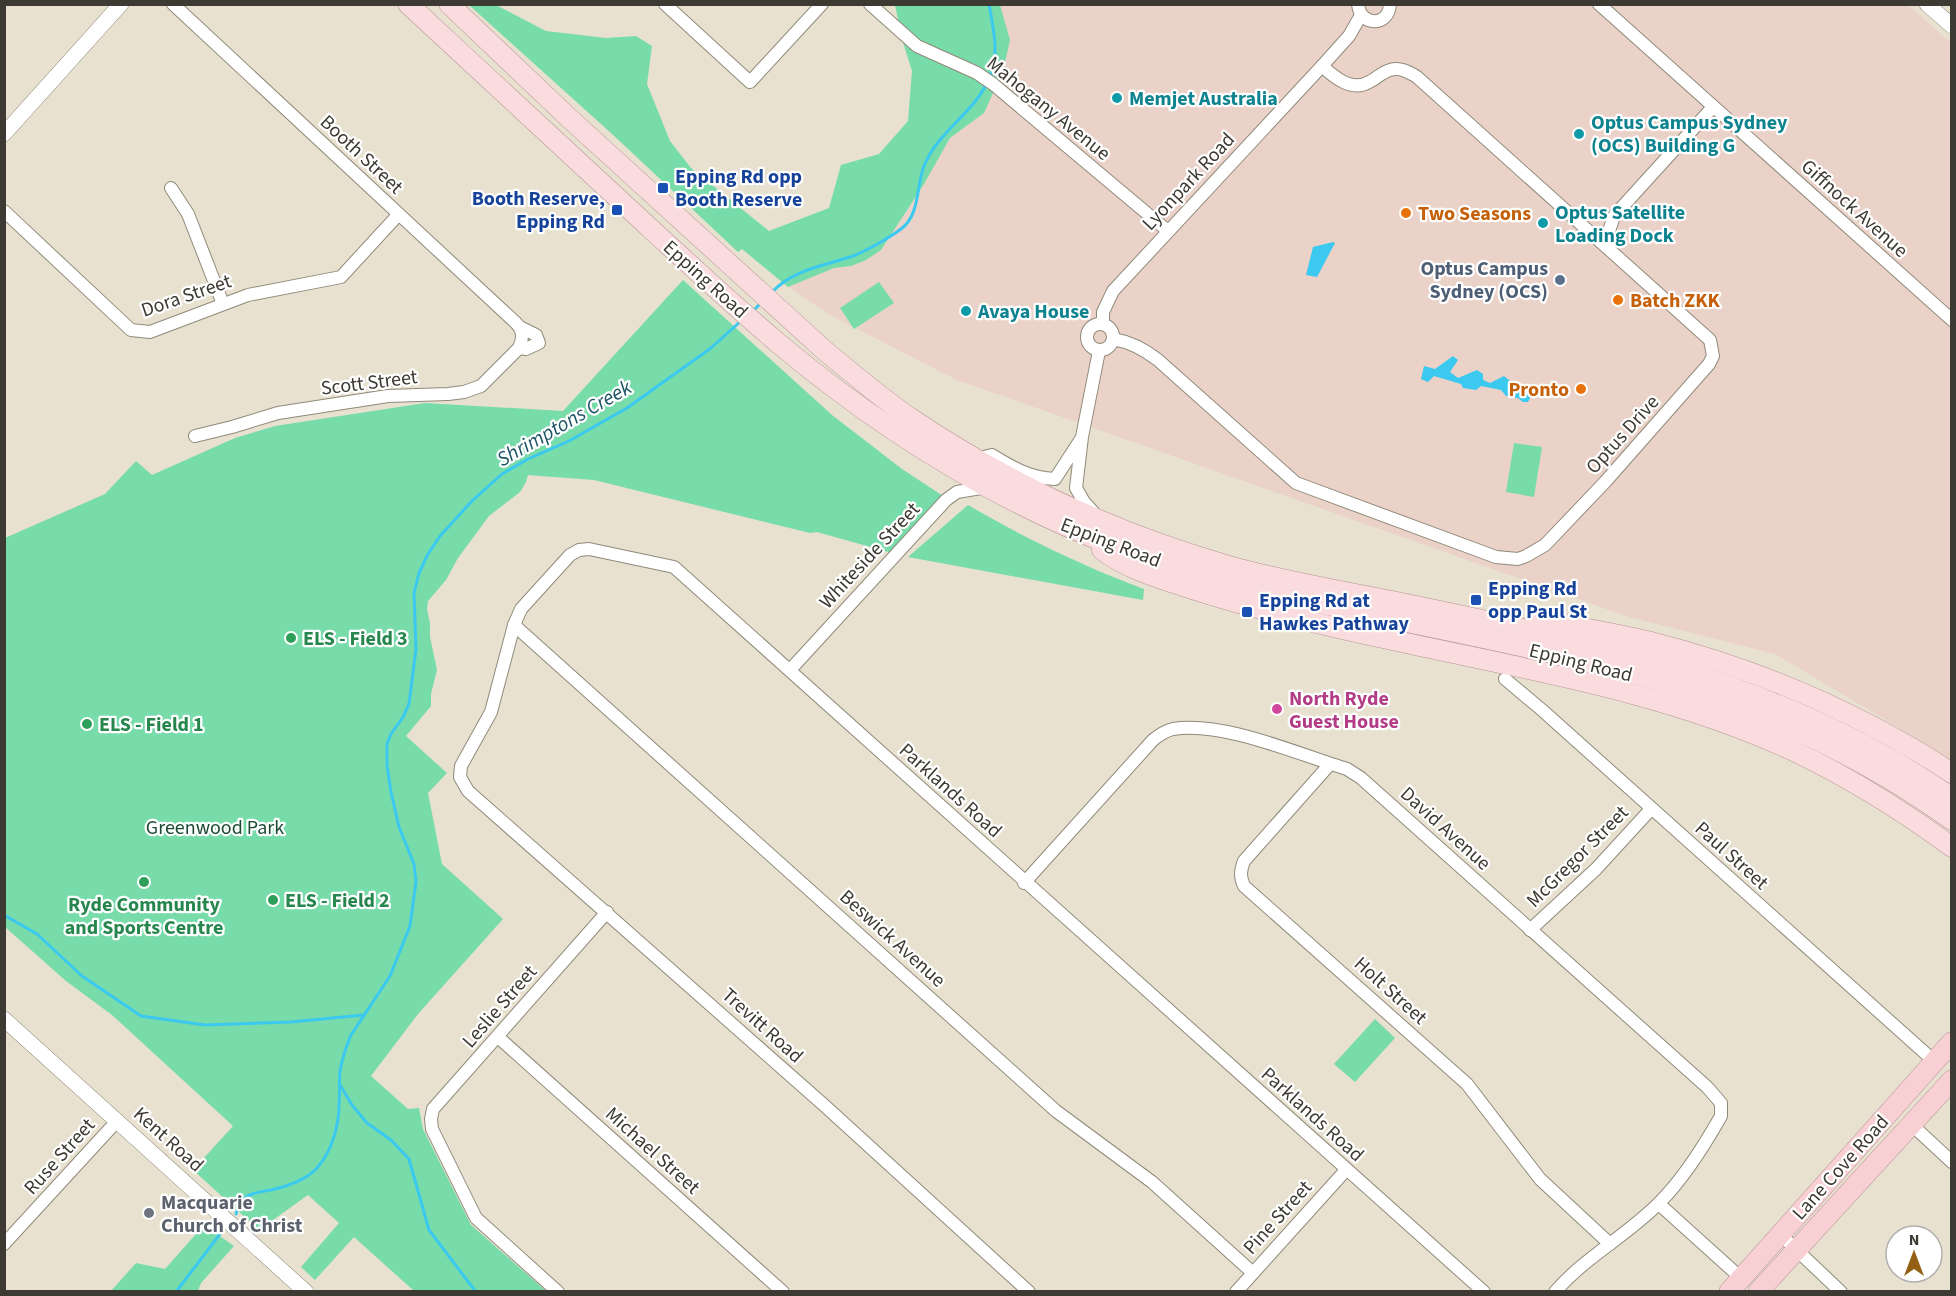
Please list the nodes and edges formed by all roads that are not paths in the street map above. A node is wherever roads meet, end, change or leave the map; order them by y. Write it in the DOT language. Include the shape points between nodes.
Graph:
graph roads {
  1 [pos="121,4"];
  2 [pos="173,4"];
  3 [pos="408,4"];
  4 [pos="449,4"];
  5 [pos="665,4"];
  6 [pos="822,4"];
  7 [pos="870,4"];
  8 [pos="1390,4"];
  9 [pos="1599,4"];
  10 [pos="1927,4"];
  11 [pos="1360,10"];
  12 [pos="1952,26"];
  13 [pos="1322,66"];
  14 [pos="1713,107"];
  15 [pos="4,134"];
  16 [pos="171,188"];
  17 [pos="4,211"];
  18 [pos="398,215"];
  19 [pos="1168,231"];
  20 [pos="1609,249"];
  21 [pos="223,304"];
  22 [pos="1952,320"];
  23 [pos="1102,324"];
  24 [pos="521,330"];
  25 [pos="1113,339"];
  26 [pos="1099,351"];
  27 [pos="195,436"];
  28 [pos="1082,436"];
  29 [pos="975,459"];
  30 [pos="989,487"];
  31 [pos="1104,523"];
  32 [pos="1076,531"];
  33 [pos="1382,599"];
  34 [pos="514,625"];
  35 [pos="790,670"];
  36 [pos="1504,679"];
  37 [pos="1330,764"];
  38 [pos="1952,773"];
  39 [pos="468,791"];
  40 [pos="1952,798"];
  41 [pos="1651,809"];
  42 [pos="1952,820"];
  43 [pos="1952,847"];
  44 [pos="1024,883"];
  45 [pos="607,912"];
  46 [pos="1530,930"];
  47 [pos="4,1019"];
  48 [pos="498,1037"];
  49 [pos="1952,1042"];
  50 [pos="1934,1061"];
  51 [pos="1952,1080"];
  52 [pos="117,1121"];
  53 [pos="1911,1124"];
  54 [pos="1952,1162"];
  55 [pos="1346,1170"];
  56 [pos="1659,1204"];
  57 [pos="1780,1234"];
  58 [pos="4,1244"];
  59 [pos="1610,1244"];
  60 [pos="1797,1250"];
  61 [pos="1253,1273"];
  62 [pos="1735,1285"];
  63 [pos="301,1290"];
  64 [pos="558,1292"];
  65 [pos="783,1292"];
  66 [pos="1029,1292"];
  67 [pos="1236,1292"];
  68 [pos="1484,1292"];
  69 [pos="1555,1292"];
  70 [pos="1758,1292"];
  71 [pos="1841,1292"];
  1 -- 15 [label="street"];
  2 -- 18 [label="street, Booth Street"];
  3 -- 30 [label="main road, Epping Road" via="780,345 870,413"];
  4 -- 29 [label="main road, Epping Road" via="796,324 875,392"];
  5 -- 6 [label="street" via="750,82"];
  7 -- 19 [label="street, Mahogany Avenue" via="917,46 985,78"];
  8 -- 11 [label="street" via="1389,13 1381,21 1370,21"];
  9 -- 14 [label="street, Giffnock Avenue"];
  10 -- 12 [label="street"];
  11 -- 13 [label="street, Lyonpark Road" via="1349,36"];
  13 -- 19 [label="street, Lyonpark Road"];
  13 -- 20 [label="street, Optus Drive" via="1352,85 1366,84 1392,69 1418,77"];
  14 -- 20 [label="street" via="1614,216"];
  14 -- 22 [label="street, Giffnock Avenue"];
  16 -- 21 [label="street" via="188,214"];
  17 -- 21 [label="street, Dora Street" via="131,330 150,332"];
  18 -- 21 [label="street, Dora Street" via="341,277"];
  18 -- 24 [label="street, Booth Street"];
  19 -- 23 [label="street, Lyonpark Road" via="1113,291"];
  20 -- 25 [label="street, Optus Drive" via="1710,340 1713,356 1697,379 1558,532 1535,552 1518,559 1496,557 1291,481 1158,360 1126,341"];
  23 -- 25 [label="street"];
  23 -- 26 [label="street" via="1092,326 1087,335 1089,344"];
  24 -- 27 [label="street, Scott Street" via="519,348 481,386 465,392 388,396 278,413"];
  25 -- 26 [label="street" via="1109,347"];
  26 -- 28 [label="street"];
  28 -- 29 [label="street" via="1055,479 1038,478 992,455"];
  28 -- 31 [label="street" via="1076,488"];
  29 -- 31 [label="main road, Epping Road"];
  30 -- 32 [label="main road, Epping Road"];
  30 -- 35 [label="street, Whiteside Street" via="951,496"];
  31 -- 33 [label="main road, Epping Road" via="1232,566"];
  32 -- 42 [label="main road, Epping Road" via="1224,582 1515,646 1682,688 1795,731 1892,781"];
  32 -- 43 [label="main road" via="1116,561 1254,608 1628,692 1706,716 1819,763 1911,817"];
  33 -- 38 [label="main road" via="1434,603 1588,629 1716,661 1824,703"];
  33 -- 40 [label="main road, Epping Road" via="1629,654 1728,685 1806,716 1876,751"];
  34 -- 35 [label="street, Parklands Road" via="521,609 570,555 589,549 674,567"];
  34 -- 39 [label="street, Parklands Road" via="491,712 461,766 460,777"];
  34 -- 61 [label="street, Beswick Avenue" via="1056,1111 1152,1182"];
  35 -- 44 [label="street, Parklands Road"];
  36 -- 41 [label="street, Paul Street"];
  37 -- 44 [label="street, David Avenue" via="1232,732 1194,728 1162,732"];
  37 -- 46 [label="street, David Avenue" via="1361,778"];
  37 -- 59 [label="street, Holt Street" via="1244,861 1241,879 1245,886 1467,1084 1540,1179"];
  39 -- 45 [label="street, Trevitt Road"];
  41 -- 46 [label="street, McGregor Street" via="1596,869"];
  41 -- 50 [label="street, Paul Street"];
  44 -- 55 [label="street, Parklands Road"];
  45 -- 48 [label="street, Leslie Street"];
  45 -- 66 [label="street, Trevitt Road"];
  46 -- 56 [label="street, David Avenue" via="1721,1103 1716,1123"];
  47 -- 52 [label="street, Kent Road"];
  48 -- 64 [label="street, Leslie Street" via="433,1109 432,1129 476,1218"];
  48 -- 65 [label="street, Michael Street"];
  49 -- 50 [label="highway, Lane Cove Road"];
  50 -- 57 [label="highway, Lane Cove Road"];
  51 -- 53 [label="highway, Lane Cove Road"];
  52 -- 58 [label="street, Ruse Street"];
  52 -- 63 [label="street, Kent Road"];
  53 -- 54 [label="street"];
  53 -- 60 [label="highway, Lane Cove Road"];
  55 -- 61 [label="street, Pine Street"];
  55 -- 68 [label="street, Parklands Road"];
  56 -- 59 [label="street"];
  56 -- 62 [label="street"];
  57 -- 60 [label="street"];
  57 -- 62 [label="highway, Lane Cove Road"];
  59 -- 69 [label="street"];
  60 -- 70 [label="highway, Lane Cove Road"];
  60 -- 71 [label="street"];
  61 -- 67 [label="street, Pine Street"];
}
